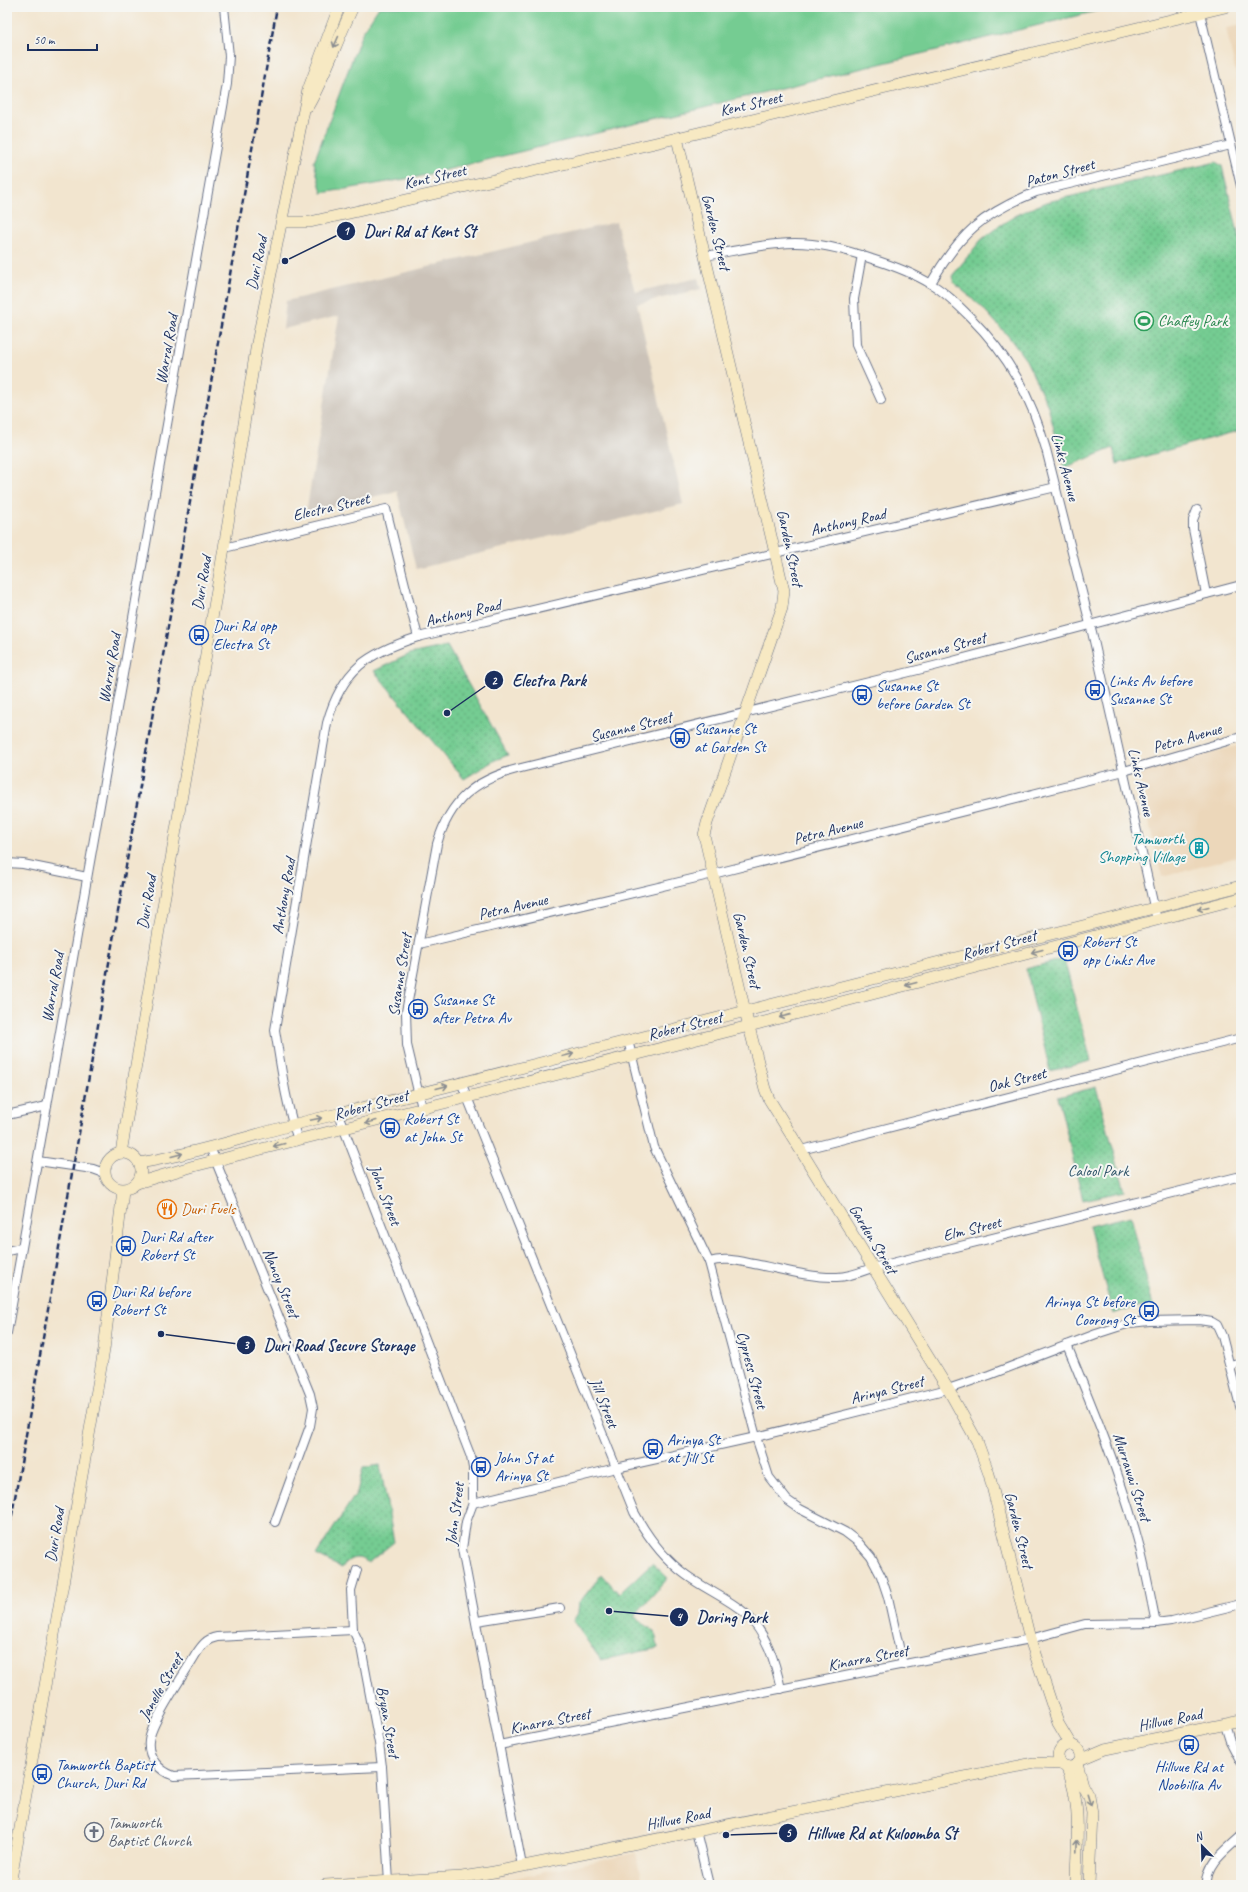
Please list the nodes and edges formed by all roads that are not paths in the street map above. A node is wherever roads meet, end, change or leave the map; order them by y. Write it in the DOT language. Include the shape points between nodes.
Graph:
graph roads {
  1 [pos="224,7"];
  2 [pos="339,7"];
  3 [pos="353,7"];
  4 [pos="1225,7"];
  5 [pos="1200,13"];
  6 [pos="304,113"];
  7 [pos="676,138"];
  8 [pos="1231,145"];
  9 [pos="1241,186"];
  10 [pos="282,222"];
  11 [pos="862,255"];
  12 [pos="705,256"];
  13 [pos="930,284"];
  14 [pos="881,400"];
  15 [pos="1056,487"];
  16 [pos="1197,510"];
  17 [pos="224,548"];
  18 [pos="776,553"];
  19 [pos="1241,585"];
  20 [pos="1206,594"];
  21 [pos="1090,624"];
  22 [pos="418,637"];
  23 [pos="744,714"];
  24 [pos="1241,737"];
  25 [pos="1124,771"];
  26 [pos="7,863"];
  27 [pos="713,874"];
  28 [pos="87,877"];
  29 [pos="1241,886"];
  30 [pos="1241,898"];
  31 [pos="1155,906"];
  32 [pos="1158,920"];
  33 [pos="419,944"];
  34 [pos="744,1011"];
  35 [pos="749,1026"];
  36 [pos="1241,1038"];
  37 [pos="628,1040"];
  38 [pos="632,1056"];
  39 [pos="461,1082"];
  40 [pos="418,1093"];
  41 [pos="467,1097"];
  42 [pos="47,1106"];
  43 [pos="422,1108"];
  44 [pos="338,1114"];
  45 [pos="7,1115"];
  46 [pos="292,1124"];
  47 [pos="344,1129"];
  48 [pos="298,1140"];
  49 [pos="210,1146"];
  50 [pos="801,1150"];
  51 [pos="121,1153"];
  52 [pos="38,1161"];
  53 [pos="216,1161"];
  54 [pos="139,1163"];
  55 [pos="104,1174"];
  56 [pos="1241,1176"];
  57 [pos="137,1183"];
  58 [pos="124,1190"];
  59 [pos="21,1248"];
  60 [pos="7,1251"];
  61 [pos="709,1262"];
  62 [pos="872,1268"];
  63 [pos="7,1333"];
  64 [pos="1067,1345"];
  65 [pos="1241,1362"];
  66 [pos="1230,1365"];
  67 [pos="948,1389"];
  68 [pos="1241,1410"];
  69 [pos="756,1437"];
  70 [pos="616,1468"];
  71 [pos="473,1503"];
  72 [pos="275,1522"];
  73 [pos="357,1570"];
  74 [pos="1241,1604"];
  75 [pos="560,1608"];
  76 [pos="477,1620"];
  77 [pos="1156,1623"];
  78 [pos="353,1630"];
  79 [pos="1030,1639"];
  80 [pos="903,1665"];
  81 [pos="781,1689"];
  82 [pos="1241,1721"];
  83 [pos="1225,1725"];
  84 [pos="499,1745"];
  85 [pos="1067,1749"];
  86 [pos="1105,1749"];
  87 [pos="1078,1762"];
  88 [pos="1241,1762"];
  89 [pos="1034,1763"];
  90 [pos="1064,1765"];
  91 [pos="382,1767"];
  92 [pos="696,1832"];
  93 [pos="1241,1836"];
  94 [pos="522,1866"];
  95 [pos="389,1882"];
  96 [pos="10,1885"];
  97 [pos="326,1885"];
  98 [pos="709,1885"];
  99 [pos="1076,1885"];
  100 [pos="1089,1885"];
  101 [pos="1207,1885"];
  1 -- 28 [label="street, Warral Road" via="229,56 226,91"];
  2 -- 6 [label="street, Duri Road" via="308,90"];
  3 -- 6 [label="street, Duri Road, one-way" via="316,92"];
  4 -- 5 [label="street, Kent Street"];
  5 -- 7 [label="street, Kent Street"];
  5 -- 8 [label="street"];
  6 -- 10 [label="street, Duri Road"];
  7 -- 10 [label="street, Kent Street" via="310,222"];
  7 -- 12 [label="street, Garden Street"];
  8 -- 9 [label="street"];
  8 -- 13 [label="street, Paton Street" via="1036,192 1010,203 986,216 964,236 947,256"];
  10 -- 17 [label="street, Duri Road" via="257,343"];
  11 -- 12 [label="street, Links Avenue" via="819,245 794,243"];
  11 -- 13 [label="street, Links Avenue"];
  11 -- 14 [label="street" via="854,299 856,345"];
  12 -- 18 [label="street, Garden Street"];
  13 -- 15 [label="street, Links Avenue" via="956,303 981,328 1019,378 1039,424"];
  15 -- 18 [label="street, Anthony Road"];
  15 -- 21 [label="street, Links Avenue"];
  16 -- 20 [label="street" via="1193,529"];
  17 -- 22 [label="street, Electra Street" via="386,509"];
  17 -- 51 [label="street, Duri Road"];
  18 -- 22 [label="street, Anthony Road"];
  18 -- 23 [label="street, Garden Street" via="784,587 783,604"];
  19 -- 20 [label="street, Susanne Street"];
  20 -- 21 [label="street, Susanne Street"];
  21 -- 23 [label="street, Susanne Street"];
  21 -- 25 [label="street, Links Avenue"];
  22 -- 46 [label="street, Anthony Road" via="386,649 369,658 355,670 344,681 327,723 275,1030"];
  23 -- 27 [label="street, Garden Street" via="705,830 706,847"];
  23 -- 33 [label="street, Susanne Street" via="517,768 487,778 472,788 441,828"];
  24 -- 25 [label="street, Petra Avenue"];
  25 -- 27 [label="street, Petra Avenue"];
  25 -- 31 [label="street, Links Avenue"];
  26 -- 28 [label="street"];
  27 -- 33 [label="street, Petra Avenue"];
  27 -- 34 [label="street, Garden Street"];
  28 -- 42 [label="street, Warral Road"];
  29 -- 31 [label="street, Robert Street"];
  30 -- 32 [label="street, Robert Street, one-way"];
  31 -- 32 [label="street, Links Avenue"];
  31 -- 34 [label="street, Robert Street"];
  32 -- 35 [label="street, Robert Street, one-way"];
  33 -- 40 [label="street, Susanne Street" via="406,1012 407,1045"];
  34 -- 35 [label="street, Garden Street"];
  34 -- 37 [label="street, Robert Street"];
  35 -- 38 [label="street, Robert Street"];
  35 -- 50 [label="street, Garden Street" via="765,1089"];
  36 -- 50 [label="street, Oak Street"];
  37 -- 38 [label="street, Cypress Street"];
  39 -- 37 [label="street, Robert Street, one-way"];
  38 -- 41 [label="street, Robert Street"];
  38 -- 61 [label="street, Cypress Street" via="654,1147"];
  40 -- 39 [label="street, Robert Street, one-way"];
  39 -- 41 [label="street, Jill Street"];
  40 -- 43 [label="street, Susanne Street"];
  40 -- 44 [label="street, Robert Street"];
  41 -- 43 [label="street, Robert Street"];
  41 -- 70 [label="street, Jill Street"];
  42 -- 45 [label="street"];
  42 -- 52 [label="street, Warral Road"];
  43 -- 47 [label="street, Robert Street, one-way"];
  46 -- 44 [label="street, Robert Street, one-way"];
  44 -- 47 [label="street, John Street"];
  46 -- 48 [label="street, Anthony Road"];
  46 -- 49 [label="street, Robert Street"];
  47 -- 48 [label="street, Robert Street"];
  47 -- 71 [label="street, John Street" via="468,1445 474,1468"];
  48 -- 53 [label="street, Robert Street, one-way"];
  49 -- 53 [label="street, Nancy Street"];
  54 -- 49 [label="street, Robert Street, one-way"];
  50 -- 62 [label="street, Garden Street"];
  51 -- 54 [label="street" via="132,1155"];
  51 -- 55 [label="street" via="110,1158"];
  52 -- 55 [label="street" via="93,1169"];
  52 -- 59 [label="street, Warral Road"];
  53 -- 57 [label="street, Robert Street"];
  53 -- 72 [label="street, Nancy Street" via="310,1394 313,1408 310,1426"];
  54 -- 57 [label="street" via="141,1173"];
  55 -- 58 [label="street" via="113,1187"];
  56 -- 62 [label="street, Elm Street"];
  57 -- 58 [label="street"];
  58 -- 96 [label="street, Duri Road" via="104,1350"];
  59 -- 60 [label="street"];
  59 -- 63 [label="street, Warral Road"];
  61 -- 62 [label="street, Elm Street" via="725,1259 837,1277"];
  61 -- 69 [label="street, Cypress Street"];
  62 -- 67 [label="street, Garden Street"];
  64 -- 66 [label="street, Arinya Street" via="1130,1323 1199,1320 1212,1322 1220,1330"];
  64 -- 67 [label="street, Arinya Street"];
  64 -- 77 [label="street, Murrawai Street" via="1123,1489 1138,1538"];
  65 -- 66 [label="street"];
  66 -- 68 [label="street, Arinya Street"];
  67 -- 69 [label="street, Arinya Street"];
  67 -- 79 [label="street, Garden Street" via="984,1458"];
  69 -- 70 [label="street, Arinya Street"];
  69 -- 80 [label="street, Cypress Street" via="769,1477 787,1500 845,1532 871,1557 888,1597"];
  70 -- 71 [label="street, Arinya Street"];
  70 -- 81 [label="street, Jill Street" via="640,1523 664,1556 686,1575 745,1614 757,1628 774,1659"];
  71 -- 76 [label="street, John Street" via="466,1522 462,1549"];
  73 -- 78 [label="street, Bryan Street" via="351,1590"];
  74 -- 77 [label="street, Kinarra Street"];
  75 -- 76 [label="street"];
  76 -- 84 [label="street, John Street"];
  77 -- 79 [label="street, Kinarra Street" via="1085,1624"];
  78 -- 91 [label="street, Bryan Street" via="361,1647"];
  78 -- 91 [label="street, Janelle Street" via="217,1637 208,1640 196,1654 156,1721 151,1733 149,1751 159,1768 174,1776"];
  79 -- 80 [label="street, Kinarra Street"];
  79 -- 85 [label="street, Garden Street"];
  80 -- 81 [label="street, Kinarra Street"];
  81 -- 84 [label="street, Kinarra Street"];
  82 -- 83 [label="street, Hillvue Road"];
  83 -- 86 [label="street, Hillvue Road"];
  83 -- 88 [label="street"];
  84 -- 94 [label="street, John Street"];
  85 -- 86 [label="street, Hillvue Road"];
  85 -- 87 [label="street" via="1079,1752"];
  85 -- 89 [label="street, Hillvue Road"];
  85 -- 90 [label="street" via="1059,1760"];
  86 -- 87 [label="street, Hillvue Road"];
  87 -- 90 [label="street" via="1074,1765"];
  87 -- 100 [label="street, one-way" via="1092,1812"];
  89 -- 90 [label="street, Hillvue Road"];
  89 -- 92 [label="street, Hillvue Road"];
  99 -- 90 [label="street, one-way" via="1078,1813 1070,1776"];
  91 -- 95 [label="street, Bryan Street"];
  92 -- 94 [label="street, Hillvue Road"];
  92 -- 98 [label="street"];
  93 -- 101 [label="street" via="1214,1863 1209,1871"];
  94 -- 95 [label="street, Hillvue Road" via="462,1877"];
  95 -- 97 [label="street, Hillvue Road"];
}
